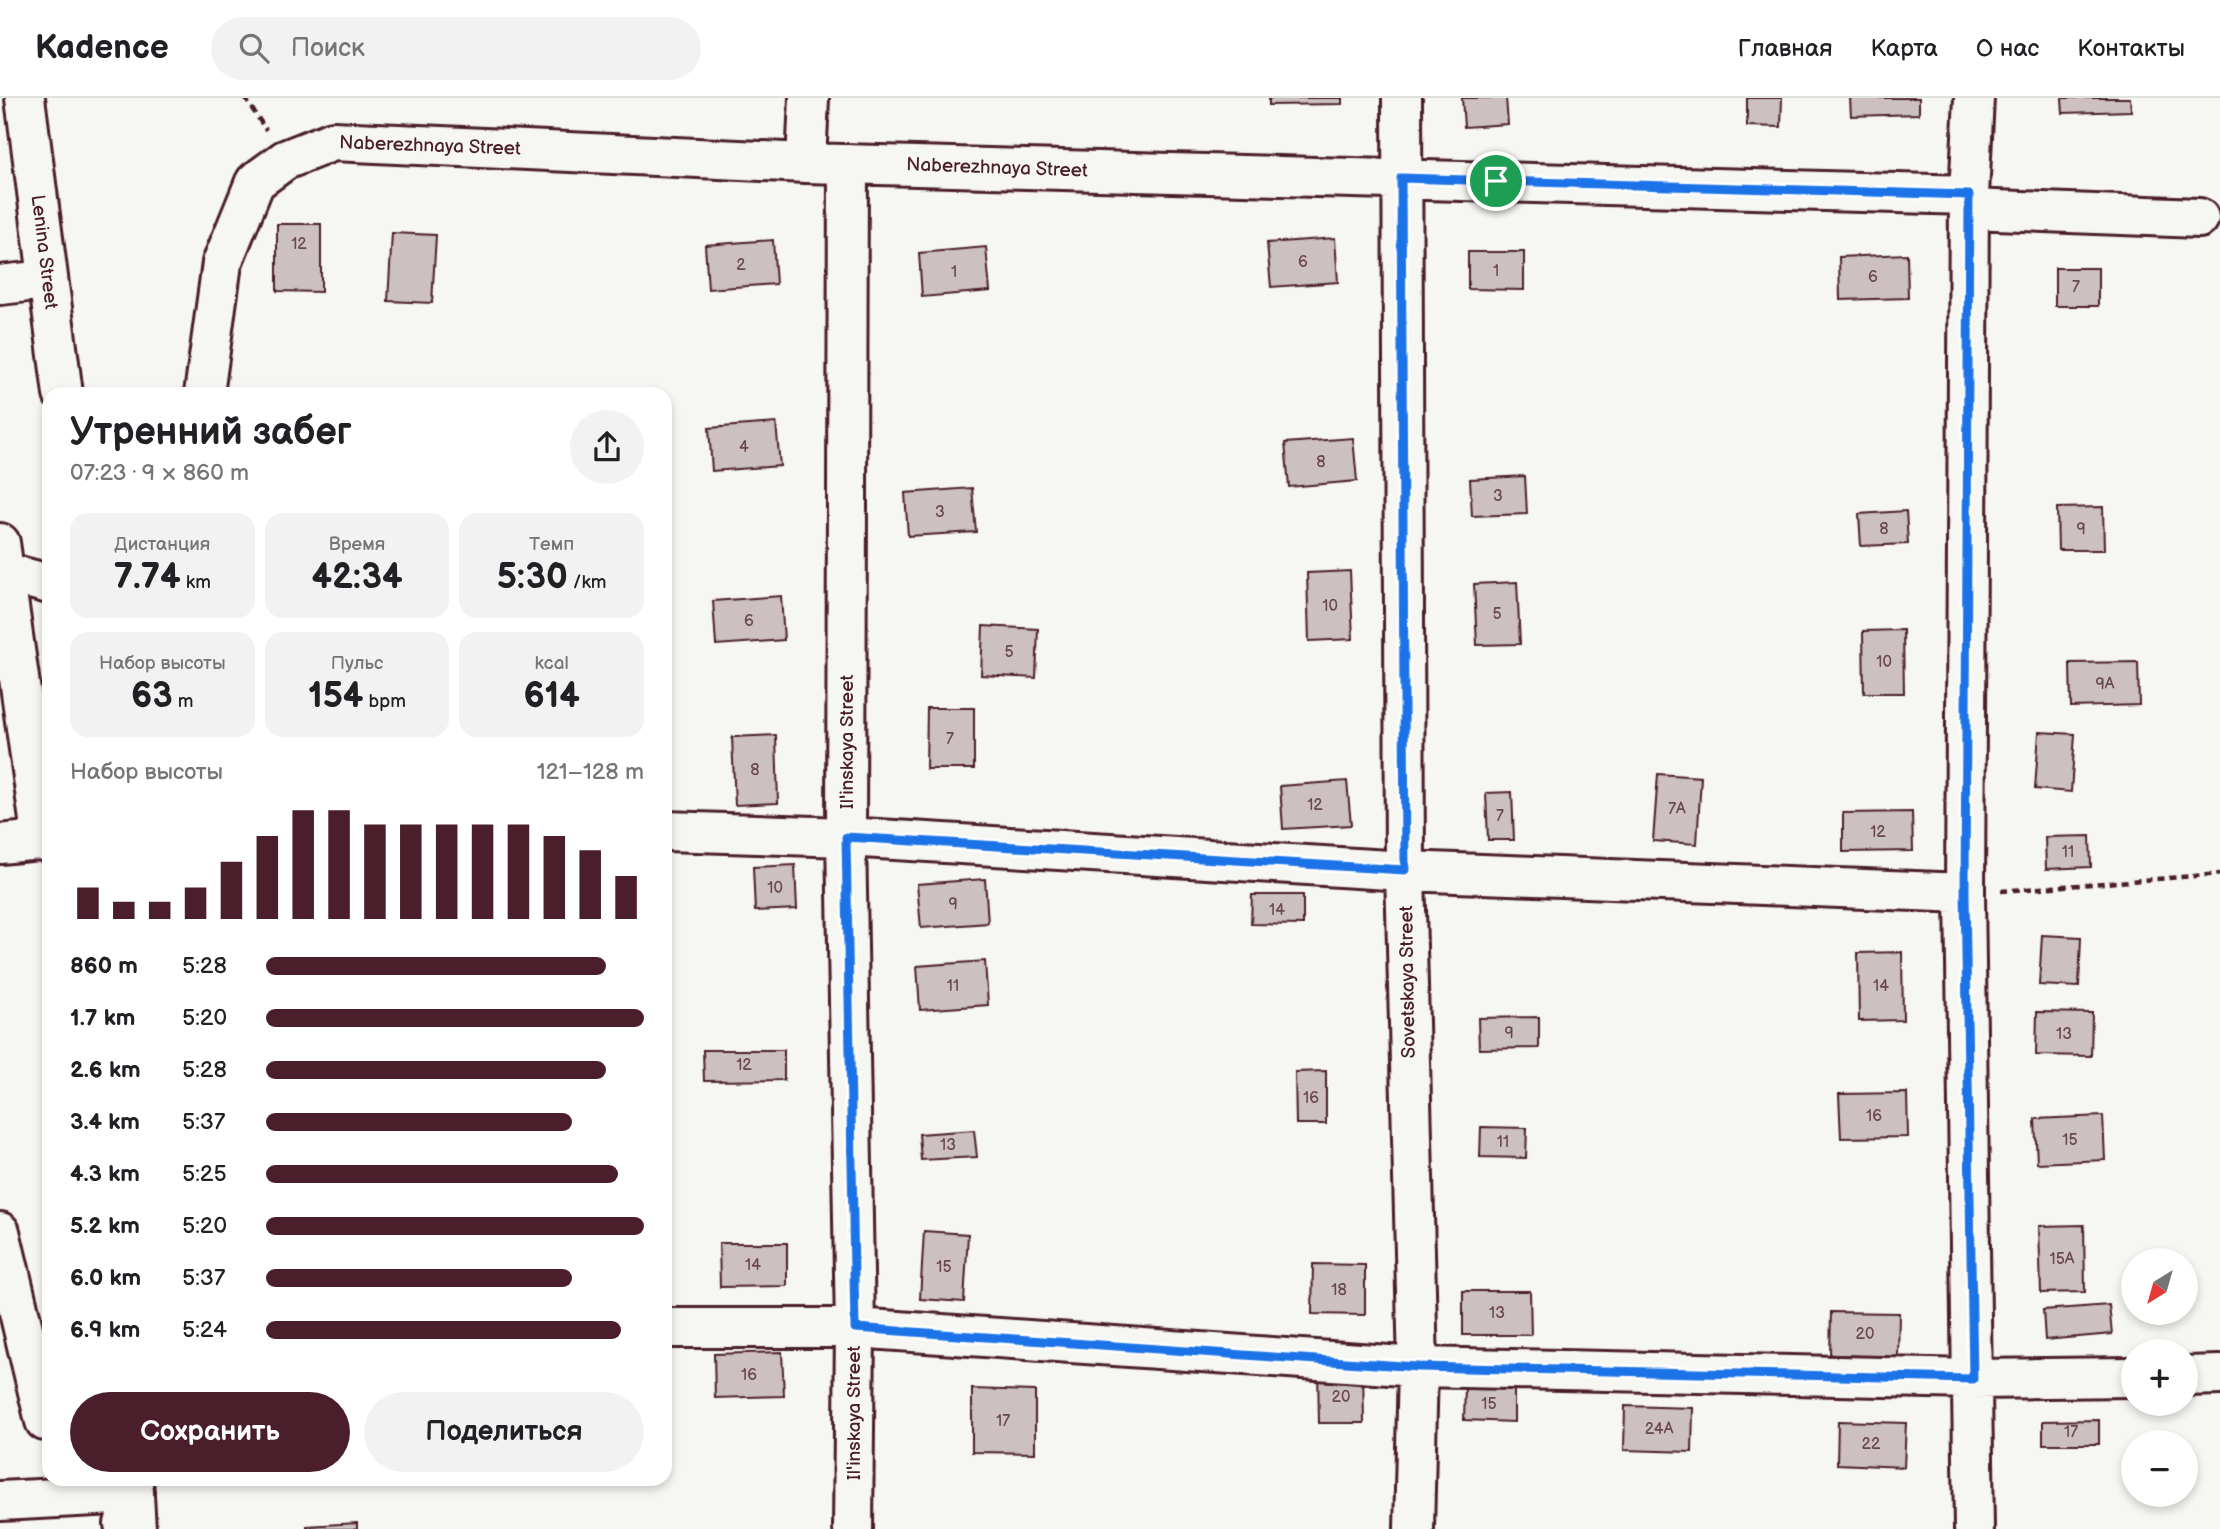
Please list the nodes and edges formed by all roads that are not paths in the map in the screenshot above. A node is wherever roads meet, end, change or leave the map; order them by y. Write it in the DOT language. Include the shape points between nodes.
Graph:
graph roads {
  1 [pos="809,98"];
  2 [pos="1402,98"];
  3 [pos="1974,98"];
  4 [pos="26,104"];
  5 [pos="806,163"];
  6 [pos="848,164"];
  7 [pos="1401,178"];
  8 [pos="1969,202"];
  9 [pos="2199,218"];
  10 [pos="46,280"];
  11 [pos="0,285"];
  12 [pos="62,387"];
  13 [pos="205,387"];
  14 [pos="2,557"];
  15 [pos="42,580"];
  16 [pos="36,705"];
  17 [pos="42,795"];
  18 [pos="672,831"];
  19 [pos="846,837"];
  20 [pos="42,840"];
  21 [pos="0,844"];
  22 [pos="1405,870"];
  23 [pos="1965,893"];
  24 [pos="0,1232"];
  25 [pos="672,1328"];
  26 [pos="855,1328"];
  27 [pos="1418,1367"];
  28 [pos="2220,1375"];
  29 [pos="2198,1376"];
  30 [pos="2121,1377"];
  31 [pos="1973,1379"];
  32 [pos="42,1410"];
  33 [pos="0,1501"];
  34 [pos="131,1508"];
  35 [pos="853,1529"];
  36 [pos="1414,1529"];
  37 [pos="1974,1529"];
  1 -- 5 [label="street"];
  2 -- 7 [label="street, Sovetskaya Street"];
  3 -- 8 [label="street"];
  4 -- 10 [label="street, Lenina Street"];
  5 -- 6 [label="street, Naberezhnaya Street"];
  5 -- 13 [label="street, Naberezhnaya Street" via="334,141 285,160 255,182 222,263"];
  6 -- 7 [label="street, Naberezhnaya Street"];
  6 -- 19 [label="street, Il'inskaya Street"];
  7 -- 8 [label="street, Naberezhnaya Street"];
  7 -- 22 [label="street, Sovetskaya Street"];
  8 -- 9 [label="street, Naberezhnaya Street"];
  8 -- 23 [label="street"];
  10 -- 11 [label="street"];
  10 -- 12 [label="street, Lenina Street"];
  14 -- 15 [label="street"];
  14 -- 16 [label="street"];
  16 -- 17 [label="street"];
  18 -- 19 [label="street"];
  19 -- 22 [label="street"];
  19 -- 26 [label="street, Il'inskaya Street"];
  20 -- 21 [label="street"];
  22 -- 23 [label="street"];
  22 -- 27 [label="street, Sovetskaya Street"];
  23 -- 31 [label="street"];
  24 -- 32 [label="street"];
  25 -- 26 [label="street"];
  26 -- 27 [label="street"];
  26 -- 35 [label="street, Il'inskaya Street"];
  27 -- 31 [label="street"];
  27 -- 36 [label="street, Sovetskaya Street"];
  28 -- 29 [label="street"];
  30 -- 31 [label="street"];
  31 -- 37 [label="street"];
  33 -- 34 [label="street"];
}
